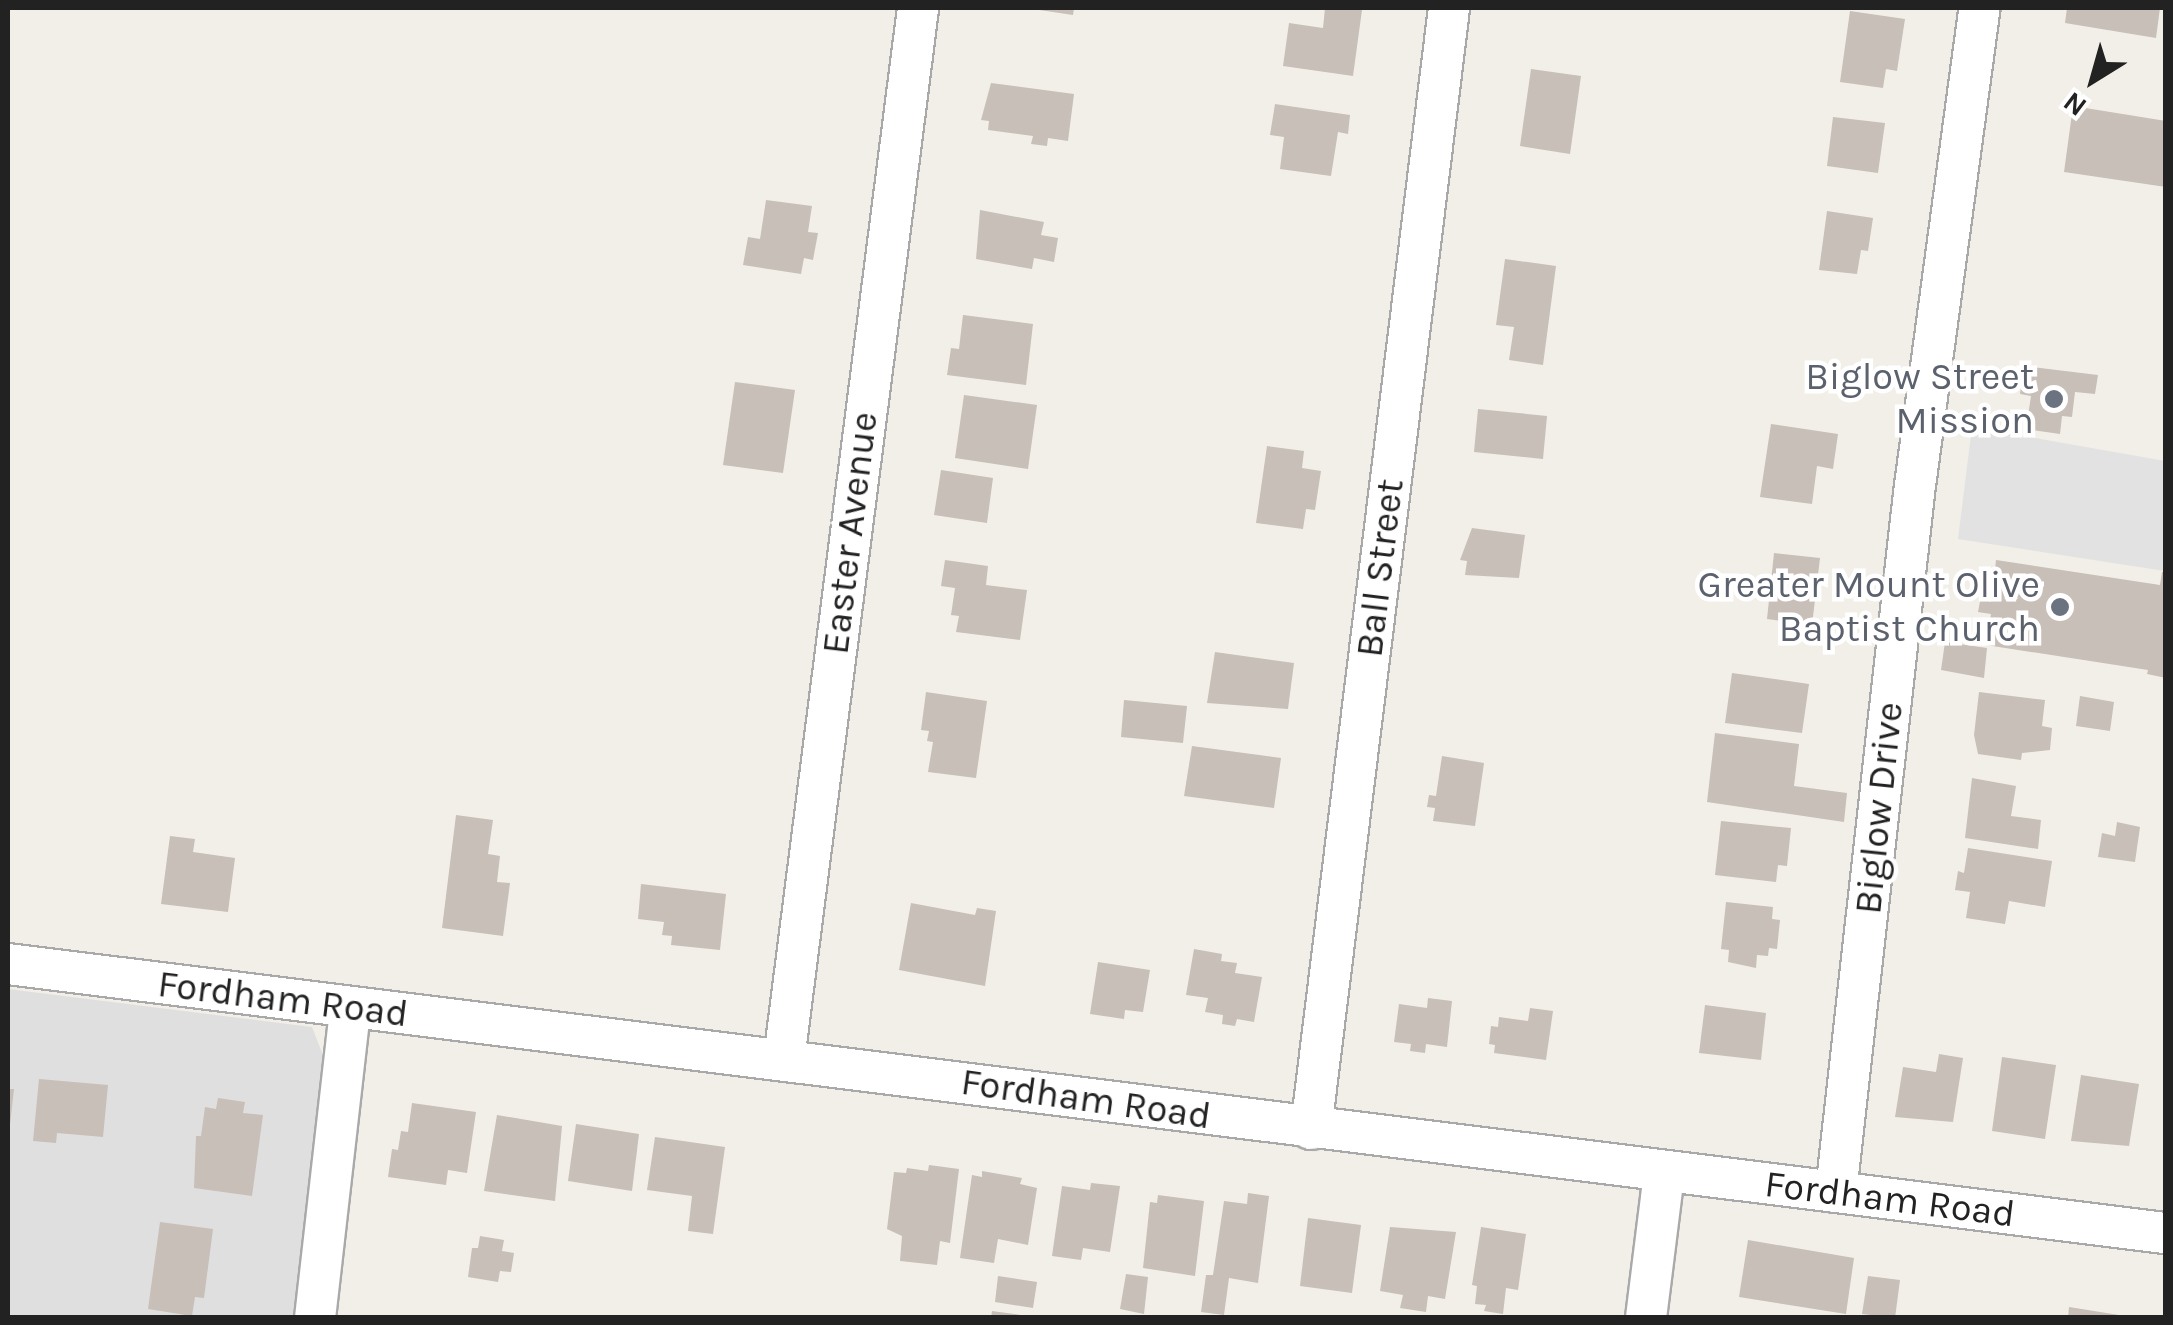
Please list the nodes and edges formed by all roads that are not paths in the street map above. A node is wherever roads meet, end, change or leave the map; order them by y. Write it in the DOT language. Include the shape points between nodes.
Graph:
graph roads {
  1 [pos="918,8"];
  2 [pos="1449,8"];
  3 [pos="1980,8"];
  4 [pos="8,964"];
  5 [pos="350,1008"];
  6 [pos="784,1059"];
  7 [pos="1311,1129"];
  8 [pos="1664,1174"];
  9 [pos="1836,1192"];
  10 [pos="2166,1233"];
  11 [pos="315,1318"];
  12 [pos="1646,1318"];
  1 -- 6 [label="street, Easter Avenue"];
  2 -- 7 [label="street, Ball Street"];
  3 -- 9 [label="street, Biglow Drive" via="1914,493"];
  4 -- 5 [label="street, Fordham Road"];
  5 -- 6 [label="street, Fordham Road"];
  5 -- 11 [label="street"];
  6 -- 7 [label="street, Fordham Road"];
  7 -- 8 [label="street, Fordham Road"];
  8 -- 9 [label="street, Fordham Road"];
  8 -- 12 [label="street"];
  9 -- 10 [label="street, Fordham Road"];
}
